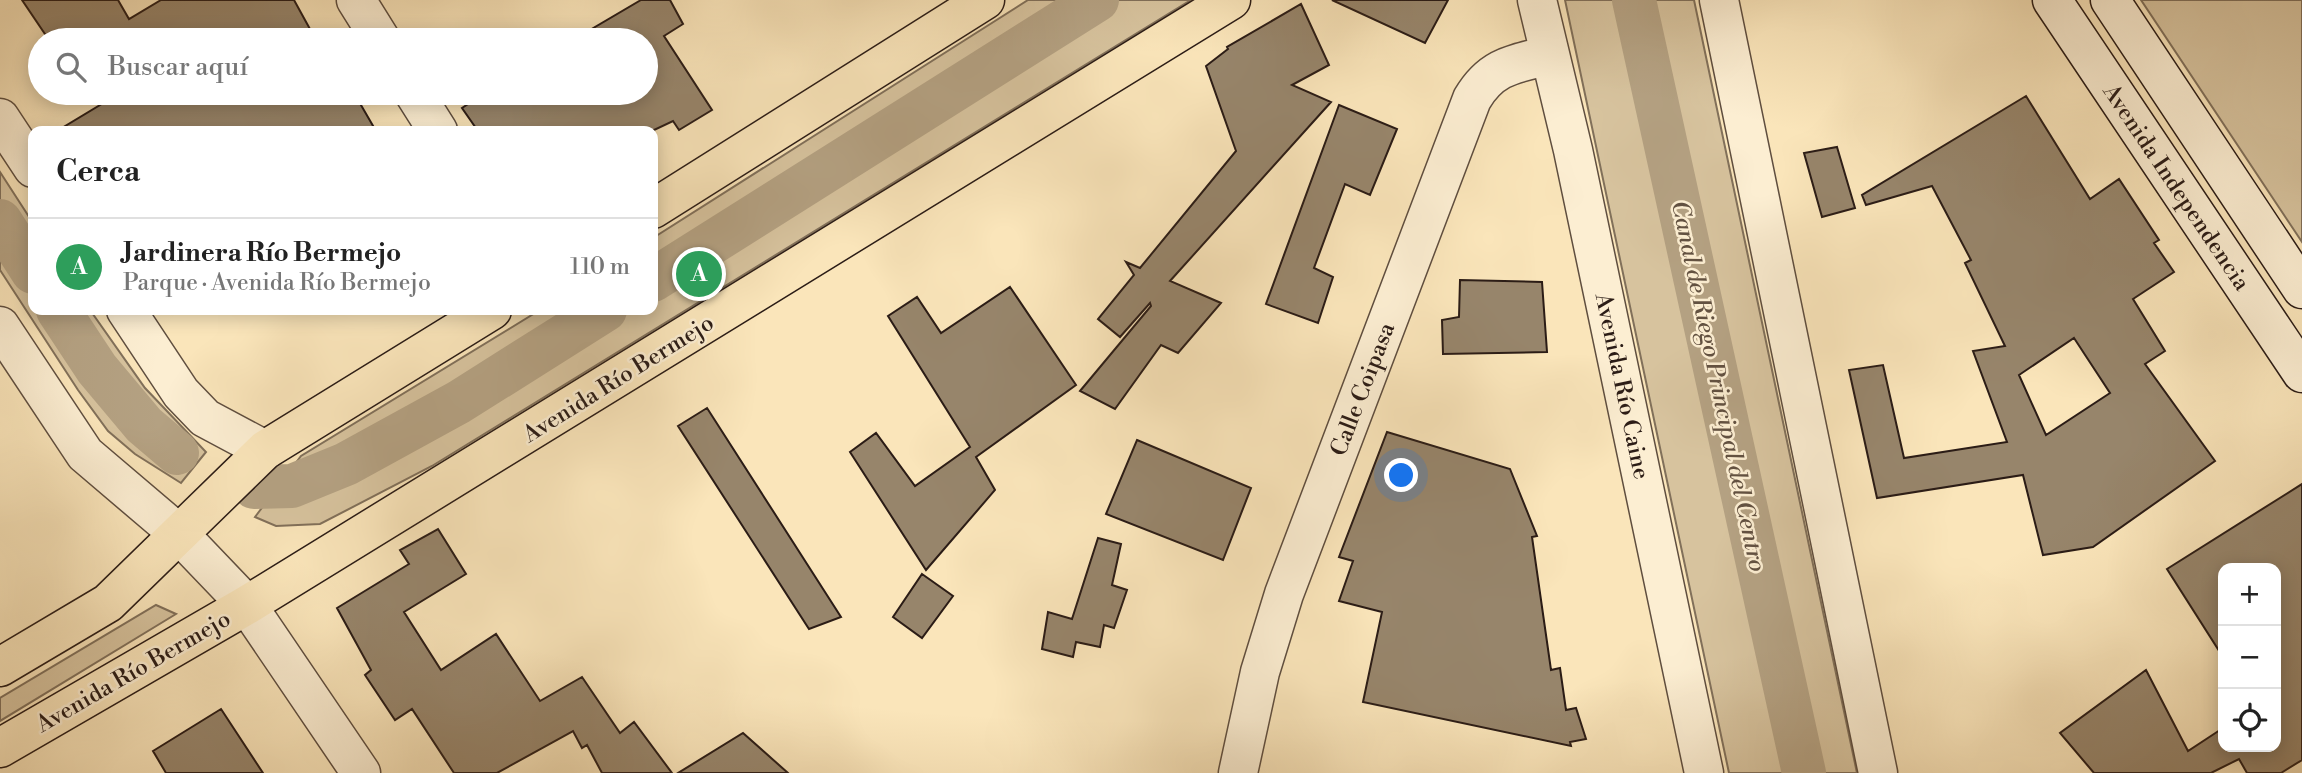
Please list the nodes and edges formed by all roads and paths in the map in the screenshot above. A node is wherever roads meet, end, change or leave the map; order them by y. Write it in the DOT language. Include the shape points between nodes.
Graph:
graph roads {
  1 [pos="356,0"];
  2 [pos="985,0"];
  3 [pos="1231,0"];
  4 [pos="1537,0"];
  5 [pos="1719,0"];
  6 [pos="2052,0"];
  7 [pos="2110,0"];
  8 [pos="374,28"];
  9 [pos="1550,55"];
  10 [pos="422,105"];
  11 [pos="0,118"];
  12 [pos="435,126"];
  13 [pos="28,160"];
  14 [pos="658,206"];
  15 [pos="2302,289"];
  16 [pos="129,315"];
  17 [pos="484,315"];
  18 [pos="0,326"];
  19 [pos="2302,373"];
  20 [pos="265,450"];
  21 [pos="179,534"];
  22 [pos="247,606"];
  23 [pos="0,667"];
  24 [pos="0,748"];
  25 [pos="361,773"];
  26 [pos="1238,773"];
  27 [pos="1704,773"];
  28 [pos="1878,773"];
  1 -- 8 [label="street"];
  2 -- 14 [label="main road"];
  3 -- 22 [label="main road, Avenida Río Bermejo"];
  4 -- 9 [label="street, Avenida Río Caine"];
  5 -- 28 [label="street"];
  6 -- 19 [label="street, Avenida Independencia"];
  7 -- 15 [label="street, Avenida Independencia"];
  9 -- 26 [label="street, Calle Coipasa" via="1501,67 1472,99 1284,594 1260,673"];
  9 -- 27 [label="street, Avenida Río Caine"];
  10 -- 12 [label="street"];
  11 -- 13 [label="street"];
  16 -- 20 [label="street" via="181,393 205,418"];
  17 -- 20 [label="main road"];
  18 -- 21 [label="street" via="85,454"];
  20 -- 21 [label="main road"];
  21 -- 22 [label="street"];
  21 -- 23 [label="main road" via="108,603"];
  22 -- 24 [label="main road, Avenida Río Bermejo"];
  22 -- 25 [label="street"];
}
